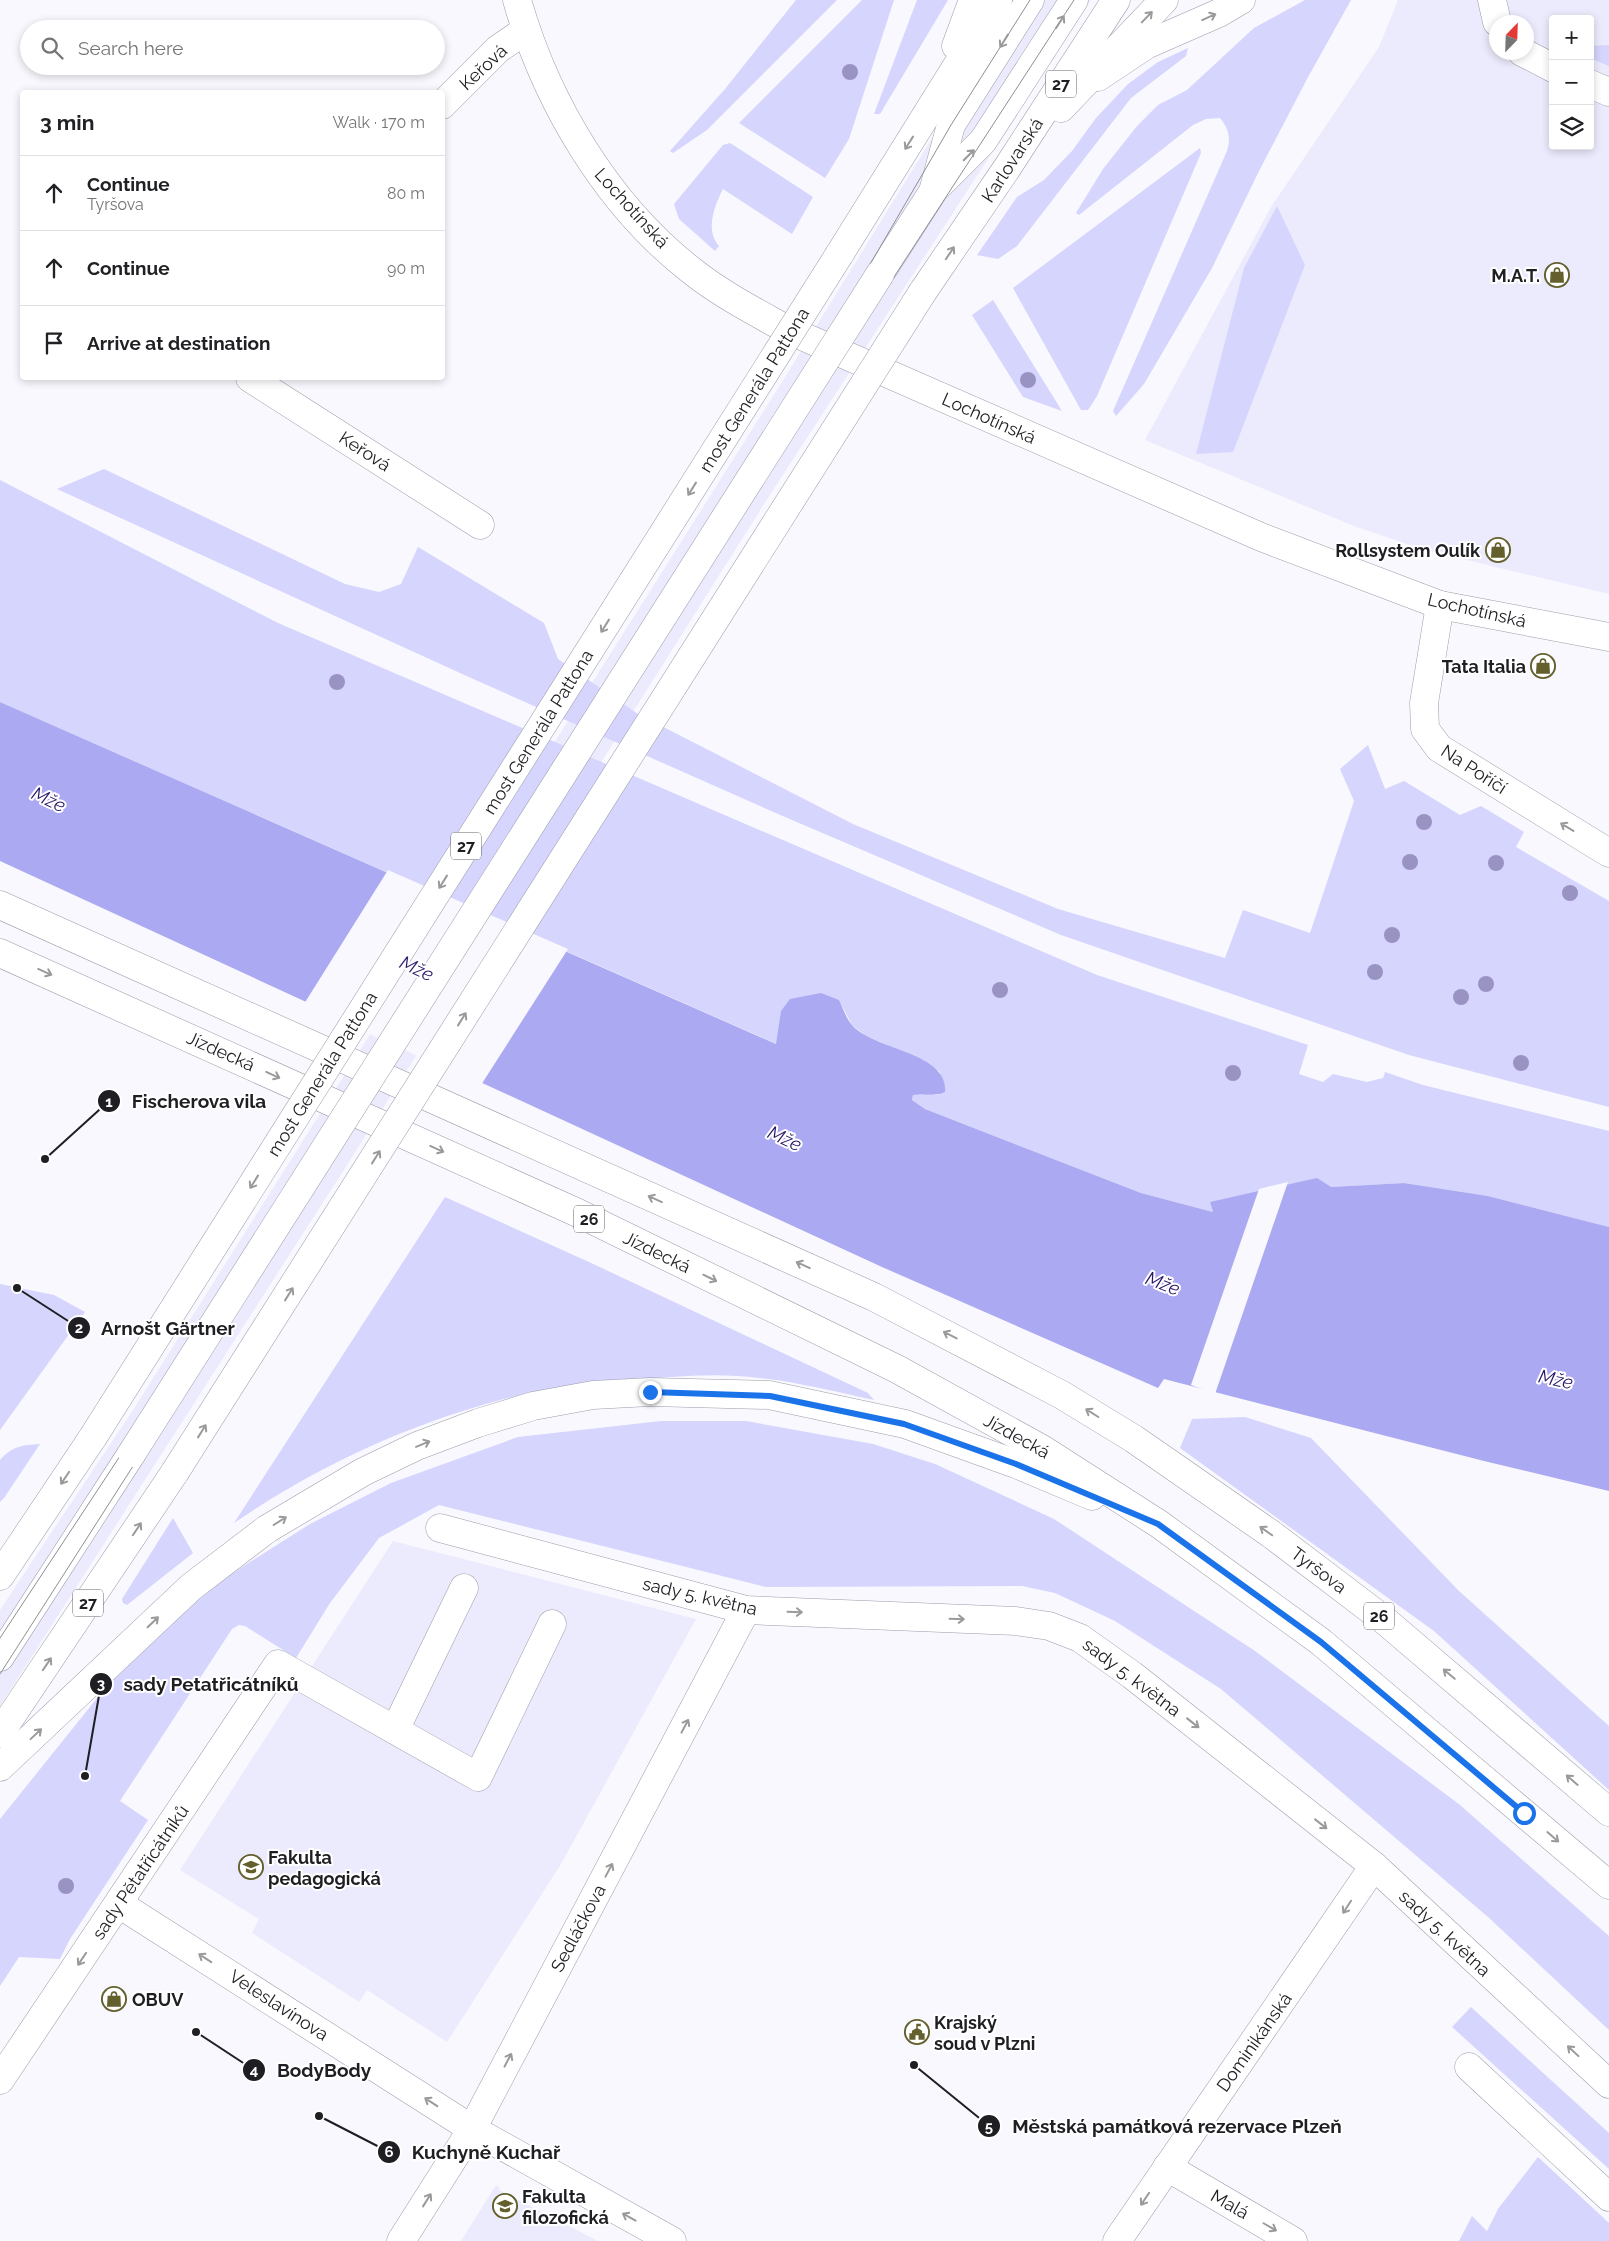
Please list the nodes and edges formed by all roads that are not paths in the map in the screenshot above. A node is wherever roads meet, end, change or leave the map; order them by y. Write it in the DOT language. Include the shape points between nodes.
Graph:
graph roads {
  1 [pos="517,0"];
  2 [pos="972,0"];
  3 [pos="998,0"];
  4 [pos="1030,0"];
  5 [pos="1074,0"];
  6 [pos="1116,0"];
  7 [pos="1164,0"];
  8 [pos="1241,0"];
  9 [pos="1492,0"];
  10 [pos="1494,15"];
  11 [pos="526,30"];
  12 [pos="1534,58"];
  13 [pos="1549,66"];
  14 [pos="1594,86"];
  15 [pos="1075,92"];
  16 [pos="1609,92"];
  17 [pos="445,102"];
  18 [pos="935,102"];
  19 [pos="1007,168"];
  20 [pos="934,190"];
  21 [pos="253,380"];
  22 [pos="480,525"];
  23 [pos="1440,605"];
  24 [pos="1609,637"];
  25 [pos="1609,853"];
  26 [pos="0,905"];
  27 [pos="0,952"];
  28 [pos="1158,1524"];
  29 [pos="440,1528"];
  30 [pos="0,1576"];
  31 [pos="464,1588"];
  32 [pos="746,1610"];
  33 [pos="552,1624"];
  34 [pos="0,1657"];
  35 [pos="395,1730"];
  36 [pos="0,1734"];
  37 [pos="0,1767"];
  38 [pos="1609,1812"];
  39 [pos="1374,1866"];
  40 [pos="1609,1885"];
  41 [pos="119,1904"];
  42 [pos="1469,2067"];
  43 [pos="0,2080"];
  44 [pos="1609,2084"];
  45 [pos="472,2129"];
  46 [pos="1167,2167"];
  47 [pos="1609,2197"];
  48 [pos="400,2241"];
  49 [pos="672,2241"];
  50 [pos="1117,2241"];
  51 [pos="1293,2241"];
  1 -- 11 [label="main road, Lochotínská"];
  2 -- 18 [label="main road"];
  3 -- 18 [label="main road, 27"];
  4 -- 20 [label="main road, Karlovarská, one-way" via="952,125"];
  20 -- 5 [label="main road, Karlovarská, one-way" via="983,141"];
  6 -- 19 [label="main road, Karlovarská / 27"];
  15 -- 7 [label="main road, one-way"];
  15 -- 8 [label="main road, one-way" via="1146,45"];
  9 -- 10 [label="main road"];
  11 -- 17 [label="main road, Keřová" via="498,49"];
  11 -- 23 [label="main road, Lochotínská" via="555,100 592,164 640,222 692,270 734,300 786,329 1261,537"];
  12 -- 13 [label="main road"];
  14 -- 16 [label="main road"];
  15 -- 19 [label="main road"];
  18 -- 30 [label="main road, most Generála Pattona / 27, one-way, bridge" via="92,1437"];
  36 -- 19 [label="main road, Karlovarská / 27, one-way, bridge" via="176,1472 922,293"];
  20 -- 34 [label="main road, Karlovarská, bridge"];
  21 -- 22 [label="main road, Keřová"];
  23 -- 24 [label="main road, Lochotínská"];
  25 -- 23 [label="main road, Na Poříčí, one-way" via="1439,748 1426,729 1424,704"];
  38 -- 26 [label="main road, Tyršova / 26, one-way" via="1383,1619 1271,1534 1134,1439 1062,1395 874,1297"];
  27 -- 28 [label="main road, Jízdecká / 26, one-way" via="578,1213 897,1369 1042,1449"];
  37 -- 28 [label="main road, one-way" via="191,1588 267,1529 363,1472 417,1446 533,1406 593,1395 650,1392 770,1396 904,1424 1016,1464"];
  28 -- 40 [label="main road, 26, one-way" via="1321,1642"];
  29 -- 32 [label="main road, sady 5. května"];
  31 -- 35 [label="main road"];
  32 -- 39 [label="main road, sady 5. května, one-way" via="1016,1621 1049,1626 1080,1638 1132,1674"];
  45 -- 32 [label="main road, Sedláčkova, one-way"];
  33 -- 35 [label="main road" via="478,1777"];
  35 -- 41 [label="main road, sady Pětatřicátníků" via="278,1664"];
  44 -- 39 [label="main road, sady 5. května, one-way"];
  39 -- 46 [label="main road, Dominikánská, one-way"];
  41 -- 43 [label="main road, sady Pětatřicátníků, one-way"];
  45 -- 41 [label="main road, Veleslavínova, one-way"];
  42 -- 47 [label="main road"];
  48 -- 45 [label="main road, Sedláčkova, one-way"];
  49 -- 45 [label="main road, Veleslavínova, one-way"];
  46 -- 50 [label="main road, Dominikánská, one-way"];
  46 -- 51 [label="main road, Malá, one-way"];
}
